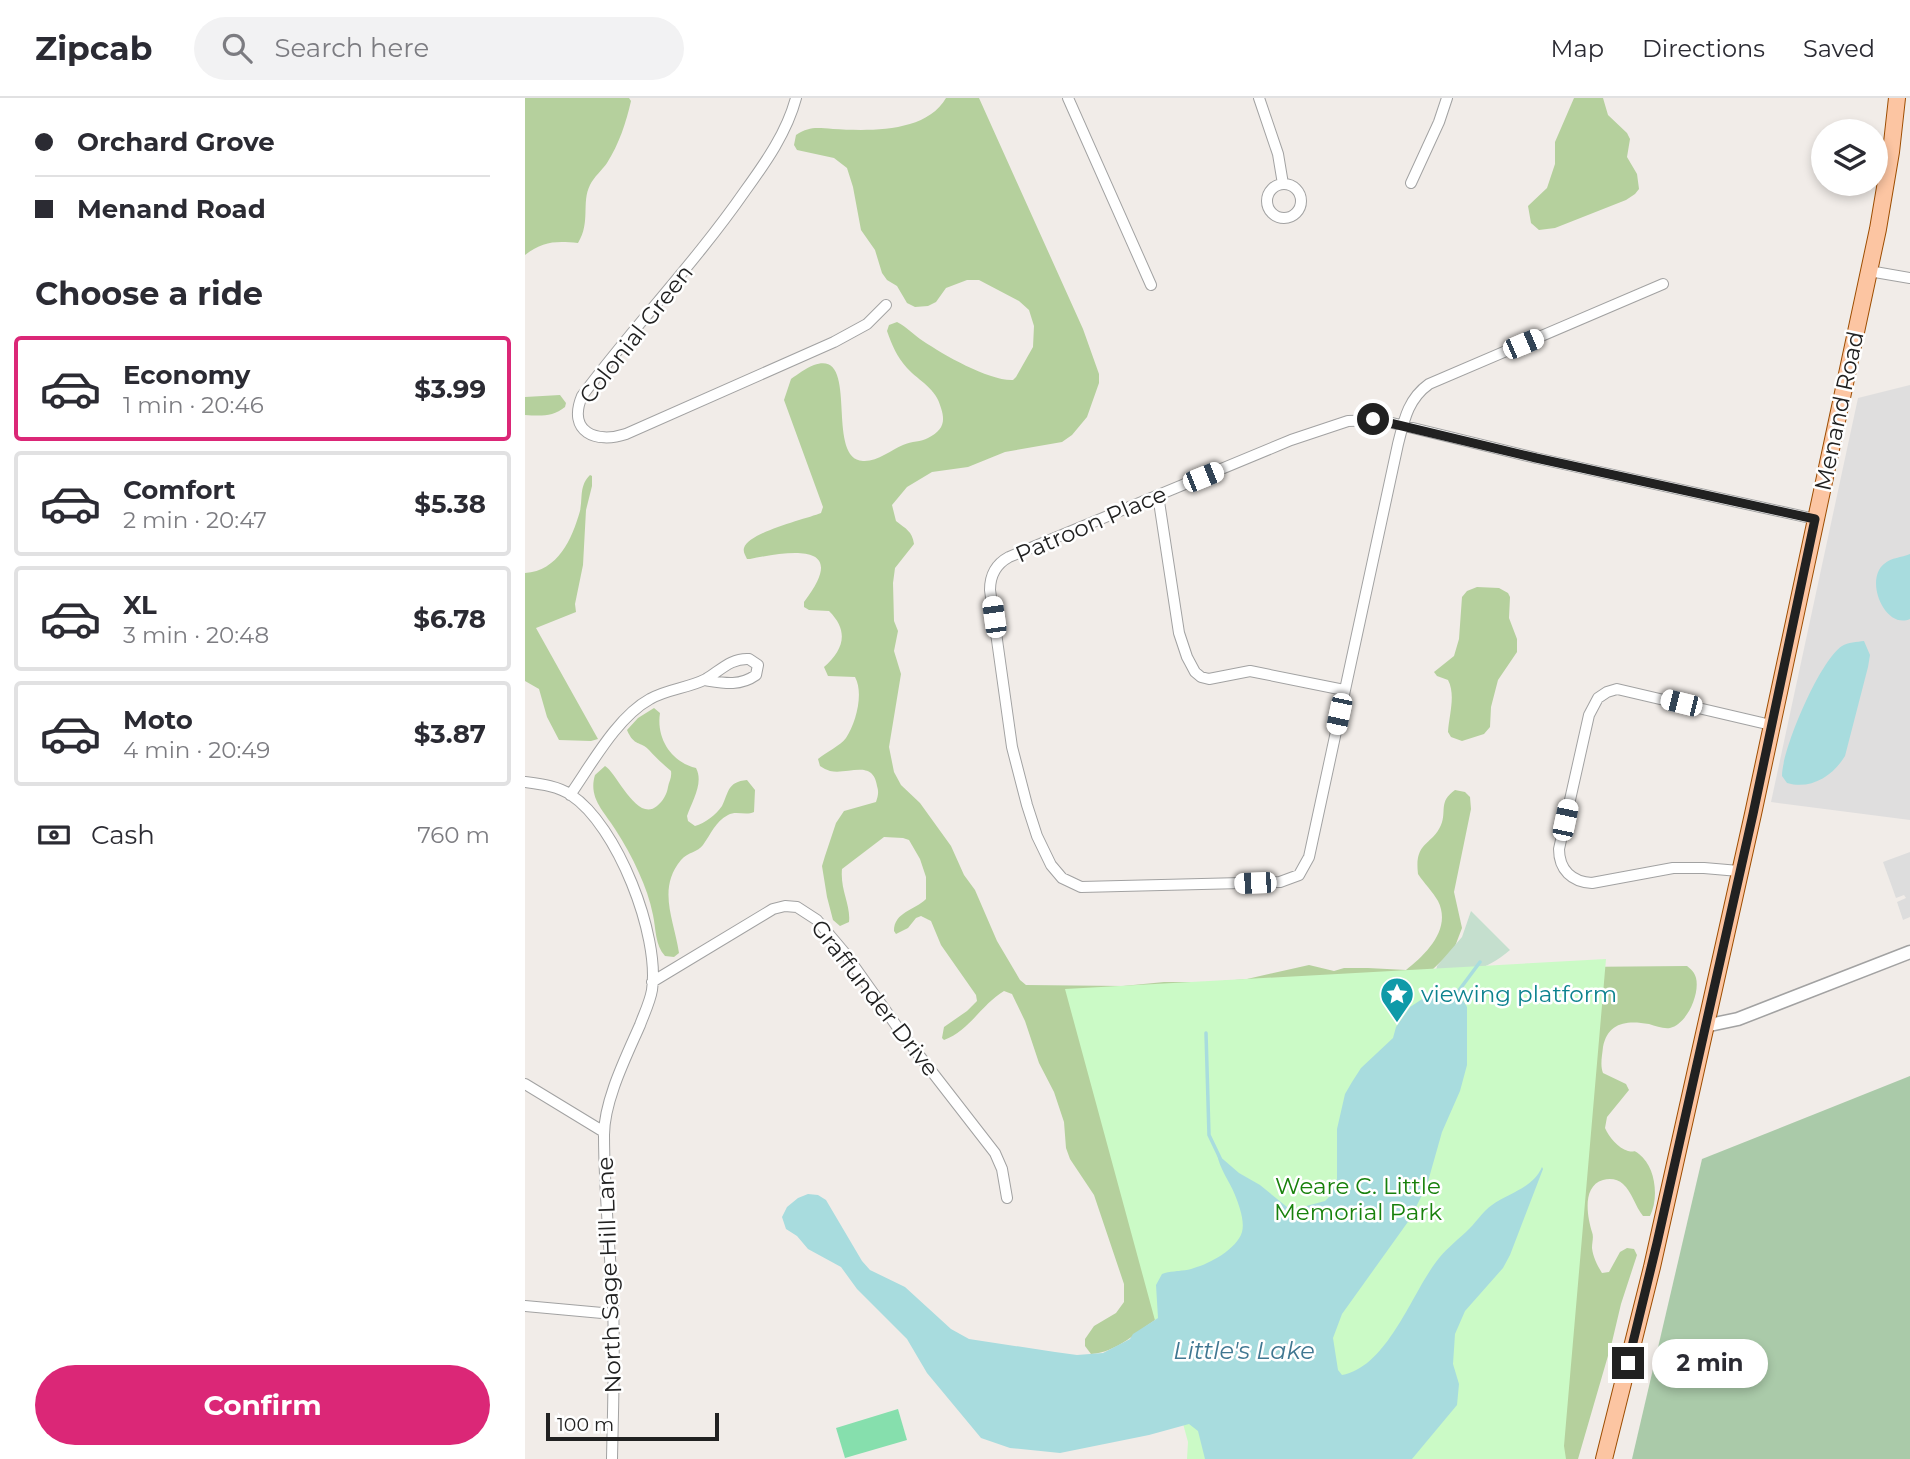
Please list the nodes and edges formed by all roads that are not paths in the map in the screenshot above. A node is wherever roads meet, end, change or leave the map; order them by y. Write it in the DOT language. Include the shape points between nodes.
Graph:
graph roads {
  1 [pos="796,98"];
  2 [pos="1068,98"];
  3 [pos="1259,98"];
  4 [pos="1447,98"];
  5 [pos="1897,98"];
  6 [pos="1411,183"];
  7 [pos="1283,184"];
  8 [pos="1869,271"];
  9 [pos="1910,278"];
  10 [pos="1663,284"];
  11 [pos="1151,285"];
  12 [pos="886,305"];
  13 [pos="1403,426"];
  14 [pos="1159,495"];
  15 [pos="1815,519"];
  16 [pos="704,680"];
  17 [pos="1344,690"];
  18 [pos="1771,726"];
  19 [pos="525,782"];
  20 [pos="570,794"];
  21 [pos="1739,872"];
  22 [pos="1910,952"];
  23 [pos="652,982"];
  24 [pos="1705,1026"];
  25 [pos="525,1084"];
  26 [pos="604,1132"];
  27 [pos="1007,1198"];
  28 [pos="525,1306"];
  29 [pos="613,1314"];
  30 [pos="612,1459"];
  31 [pos="1604,1459"];
  1 -- 12 [label="street, Colonial Green" via="773,150 724,221 582,396 579,420 596,438 627,434 834,342 867,324"];
  2 -- 11 [label="street"];
  3 -- 7 [label="street"];
  4 -- 6 [label="street"];
  5 -- 8 [label="main road, Menand Road"];
  8 -- 9 [label="street"];
  8 -- 15 [label="main road, Menand Road"];
  10 -- 13 [label="street, Patroon Place" via="1429,384 1416,395"];
  13 -- 14 [label="street, Patroon Place" via="1373,419 1341,422"];
  13 -- 15 [label="street"];
  13 -- 17 [label="street, Patroon Place"];
  14 -- 17 [label="street" via="1179,633 1195,672 1209,678 1250,671"];
  14 -- 17 [label="street, Patroon Place" via="1009,558 991,579 1017,770 1037,836 1056,872 1074,885 1091,887 1295,878 1309,858"];
  15 -- 18 [label="main road, Menand Road"];
  16 -- 16 [label="street" via="742,682 756,675 758,665 752,659 739,659"];
  16 -- 20 [label="street" via="663,692 642,704 609,739"];
  18 -- 21 [label="main road, Menand Road"];
  18 -- 21 [label="street" via="1617,689 1595,702 1581,743 1559,849 1562,865 1573,878 1592,883 1691,867"];
  19 -- 20 [label="street"];
  20 -- 23 [label="street" via="597,824 633,884 647,932"];
  21 -- 24 [label="main road, Menand Road"];
  22 -- 24 [label="street" via="1738,1019"];
  23 -- 26 [label="street, North Sage Hill Lane"];
  23 -- 27 [label="street, Graffunder Drive" via="773,909 791,905 803,909 844,952 995,1153"];
  24 -- 31 [label="main road, Menand Road"];
  25 -- 26 [label="street"];
  26 -- 29 [label="street, North Sage Hill Lane"];
  28 -- 29 [label="street"];
  29 -- 30 [label="street, North Sage Hill Lane"];
}
